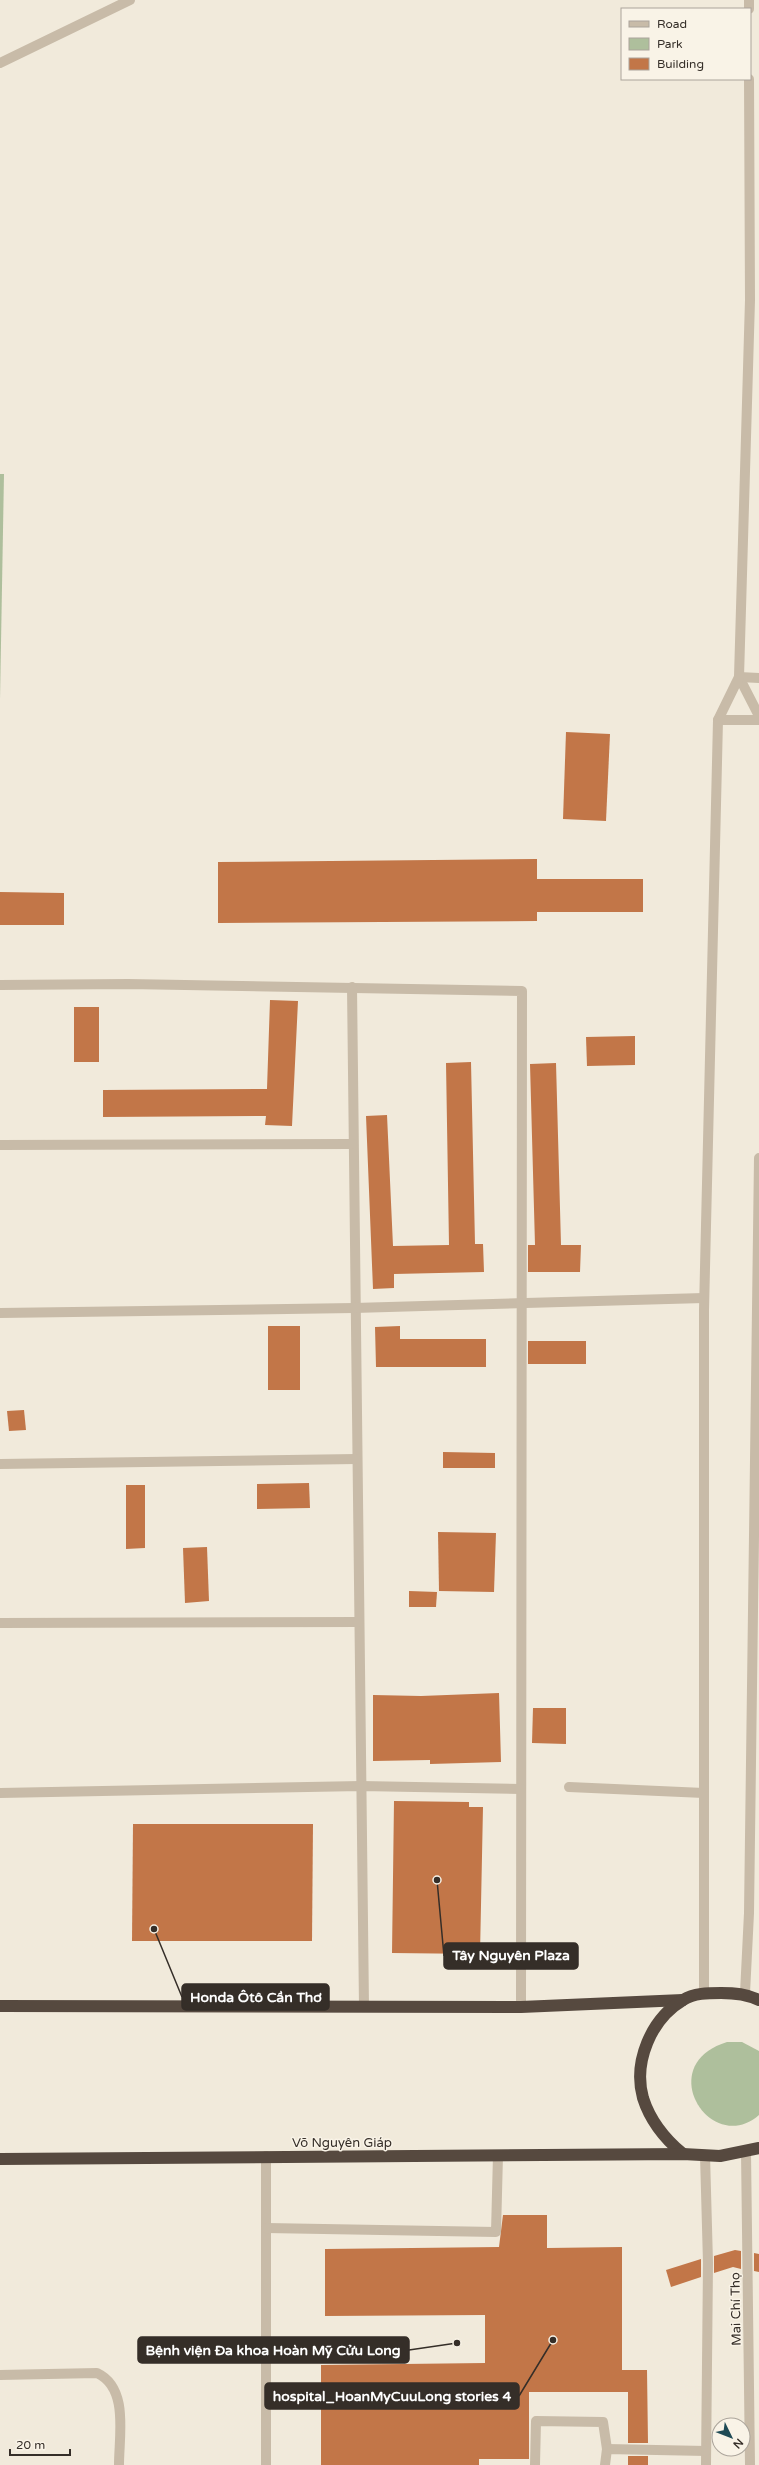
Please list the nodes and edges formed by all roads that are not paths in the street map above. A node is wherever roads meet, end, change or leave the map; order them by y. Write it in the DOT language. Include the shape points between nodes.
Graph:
graph roads {
  1 [pos="130,0"];
  2 [pos="0,63"];
  3 [pos="749,80"];
  4 [pos="755,300"];
  5 [pos="739,677"];
  6 [pos="759,678"];
  7 [pos="759,716"];
  8 [pos="718,720"];
  9 [pos="759,720"];
  10 [pos="0,985"];
  11 [pos="352,987"];
  12 [pos="0,1144"];
  13 [pos="352,1144"];
  14 [pos="759,1158"];
  15 [pos="704,1298"];
  16 [pos="522,1303"];
  17 [pos="354,1308"];
  18 [pos="0,1313"];
  19 [pos="757,1435"];
  20 [pos="356,1458"];
  21 [pos="0,1464"];
  22 [pos="359,1622"];
  23 [pos="0,1623"];
  24 [pos="755,1783"];
  25 [pos="361,1786"];
  26 [pos="569,1787"];
  27 [pos="521,1789"];
  28 [pos="0,1792"];
  29 [pos="704,1793"];
  30 [pos="704,1993"];
  31 [pos="745,1993"];
  32 [pos="683,2000"];
  33 [pos="759,2000"];
  34 [pos="0,2006"];
  35 [pos="364,2007"];
  36 [pos="521,2007"];
  37 [pos="759,2148"];
  38 [pos="746,2152"];
  39 [pos="683,2154"];
  40 [pos="498,2155"];
  41 [pos="705,2155"];
  42 [pos="266,2156"];
  43 [pos="0,2159"];
  44 [pos="266,2228"];
  45 [pos="0,2375"];
  46 [pos="607,2449"];
  47 [pos="706,2451"];
  48 [pos="119,2465"];
  49 [pos="266,2465"];
  50 [pos="535,2465"];
  51 [pos="605,2465"];
  52 [pos="706,2465"];
  53 [pos="750,2465"];
  1 -- 2 [label="street"];
  3 -- 4 [label="street"];
  4 -- 5 [label="street"];
  5 -- 6 [label="street"];
  5 -- 7 [label="street"];
  5 -- 8 [label="street"];
  8 -- 9 [label="street"];
  8 -- 15 [label="street"];
  10 -- 11 [label="street"];
  11 -- 13 [label="street"];
  11 -- 16 [label="street" via="522,991"];
  12 -- 13 [label="street"];
  13 -- 17 [label="street"];
  14 -- 19 [label="street"];
  15 -- 16 [label="street"];
  15 -- 29 [label="street"];
  16 -- 17 [label="street"];
  16 -- 27 [label="street"];
  17 -- 18 [label="street"];
  17 -- 20 [label="street"];
  19 -- 24 [label="street"];
  20 -- 21 [label="street"];
  20 -- 22 [label="street"];
  22 -- 23 [label="street"];
  22 -- 25 [label="street"];
  24 -- 31 [label="street"];
  25 -- 27 [label="street"];
  25 -- 28 [label="street"];
  25 -- 35 [label="street"];
  26 -- 29 [label="street"];
  27 -- 36 [label="street"];
  29 -- 30 [label="street"];
  30 -- 31 [label="highway"];
  30 -- 32 [label="highway"];
  31 -- 33 [label="highway"];
  32 -- 36 [label="highway"];
  32 -- 39 [label="highway" via="661,2020 646,2044 640,2072 644,2098 655,2121 667,2141"];
  34 -- 35 [label="highway"];
  35 -- 36 [label="highway"];
  37 -- 38 [label="highway, Võ Nguyên Giáp"];
  38 -- 41 [label="highway, Võ Nguyên Giáp" via="720,2156"];
  38 -- 53 [label="street, Mai Chí Thọ"];
  39 -- 40 [label="highway, Võ Nguyên Giáp"];
  39 -- 41 [label="highway, Võ Nguyên Giáp"];
  40 -- 42 [label="highway, Võ Nguyên Giáp"];
  40 -- 44 [label="street" via="496,2232"];
  41 -- 47 [label="street, Mai Chí Thọ" via="708,2263"];
  42 -- 43 [label="highway, Võ Nguyên Giáp"];
  42 -- 44 [label="street"];
  44 -- 49 [label="street"];
  45 -- 48 [label="street" via="97,2373 105,2377 113,2385 119,2401"];
  46 -- 47 [label="street"];
  46 -- 50 [label="street" via="603,2422 536,2421"];
  46 -- 51 [label="street"];
  47 -- 52 [label="street, Mai Chí Thọ"];
}
